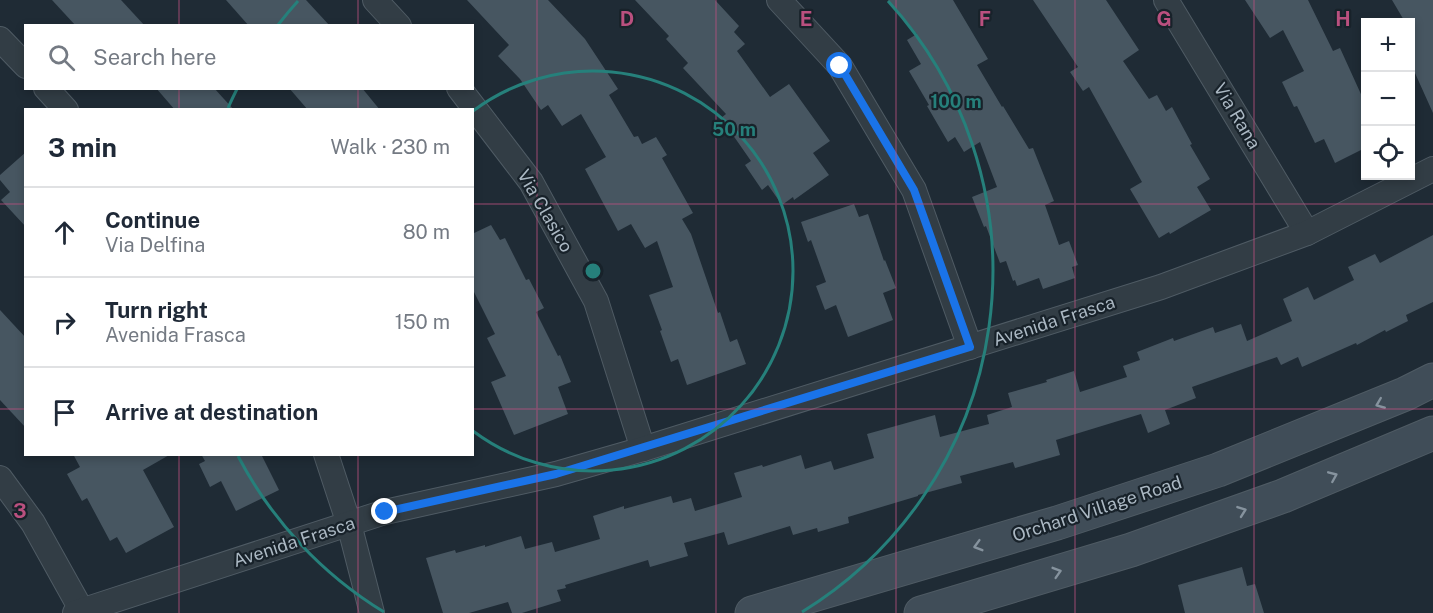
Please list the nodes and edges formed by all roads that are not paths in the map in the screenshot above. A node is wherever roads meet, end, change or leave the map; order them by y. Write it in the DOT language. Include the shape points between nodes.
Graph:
graph roads {
  1 [pos="375,0"];
  2 [pos="779,0"];
  3 [pos="1166,0"];
  4 [pos="397,24"];
  5 [pos="0,39"];
  6 [pos="24,64"];
  7 [pos="48,90"];
  8 [pos="461,90"];
  9 [pos="64,108"];
  10 [pos="1433,169"];
  11 [pos="1307,233"];
  12 [pos="970,347"];
  13 [pos="1433,380"];
  14 [pos="1433,433"];
  15 [pos="642,449"];
  16 [pos="328,456"];
  17 [pos="0,478"];
  18 [pos="349,524"];
  19 [pos="79,612"];
  20 [pos="372,613"];
  21 [pos="752,613"];
  22 [pos="921,613"];
  1 -- 4 [label="street"];
  2 -- 12 [label="street" via="840,66 914,190"];
  3 -- 11 [label="street, Via Rana"];
  5 -- 6 [label="street"];
  7 -- 9 [label="street"];
  8 -- 15 [label="street, Via Clasico" via="531,182 596,301"];
  10 -- 11 [label="street, Avenida Frasca"];
  11 -- 12 [label="street, Avenida Frasca" via="1161,287"];
  12 -- 15 [label="street, Avenida Frasca"];
  13 -- 21 [label="main road, Orchard Village Road, one-way" via="1218,470 1057,523"];
  22 -- 14 [label="main road, one-way" via="1142,547 1283,496"];
  15 -- 18 [label="street, Avenida Frasca"];
  16 -- 18 [label="street"];
  17 -- 19 [label="street" via="33,523"];
  18 -- 19 [label="street, Avenida Frasca"];
  18 -- 20 [label="street"];
}
